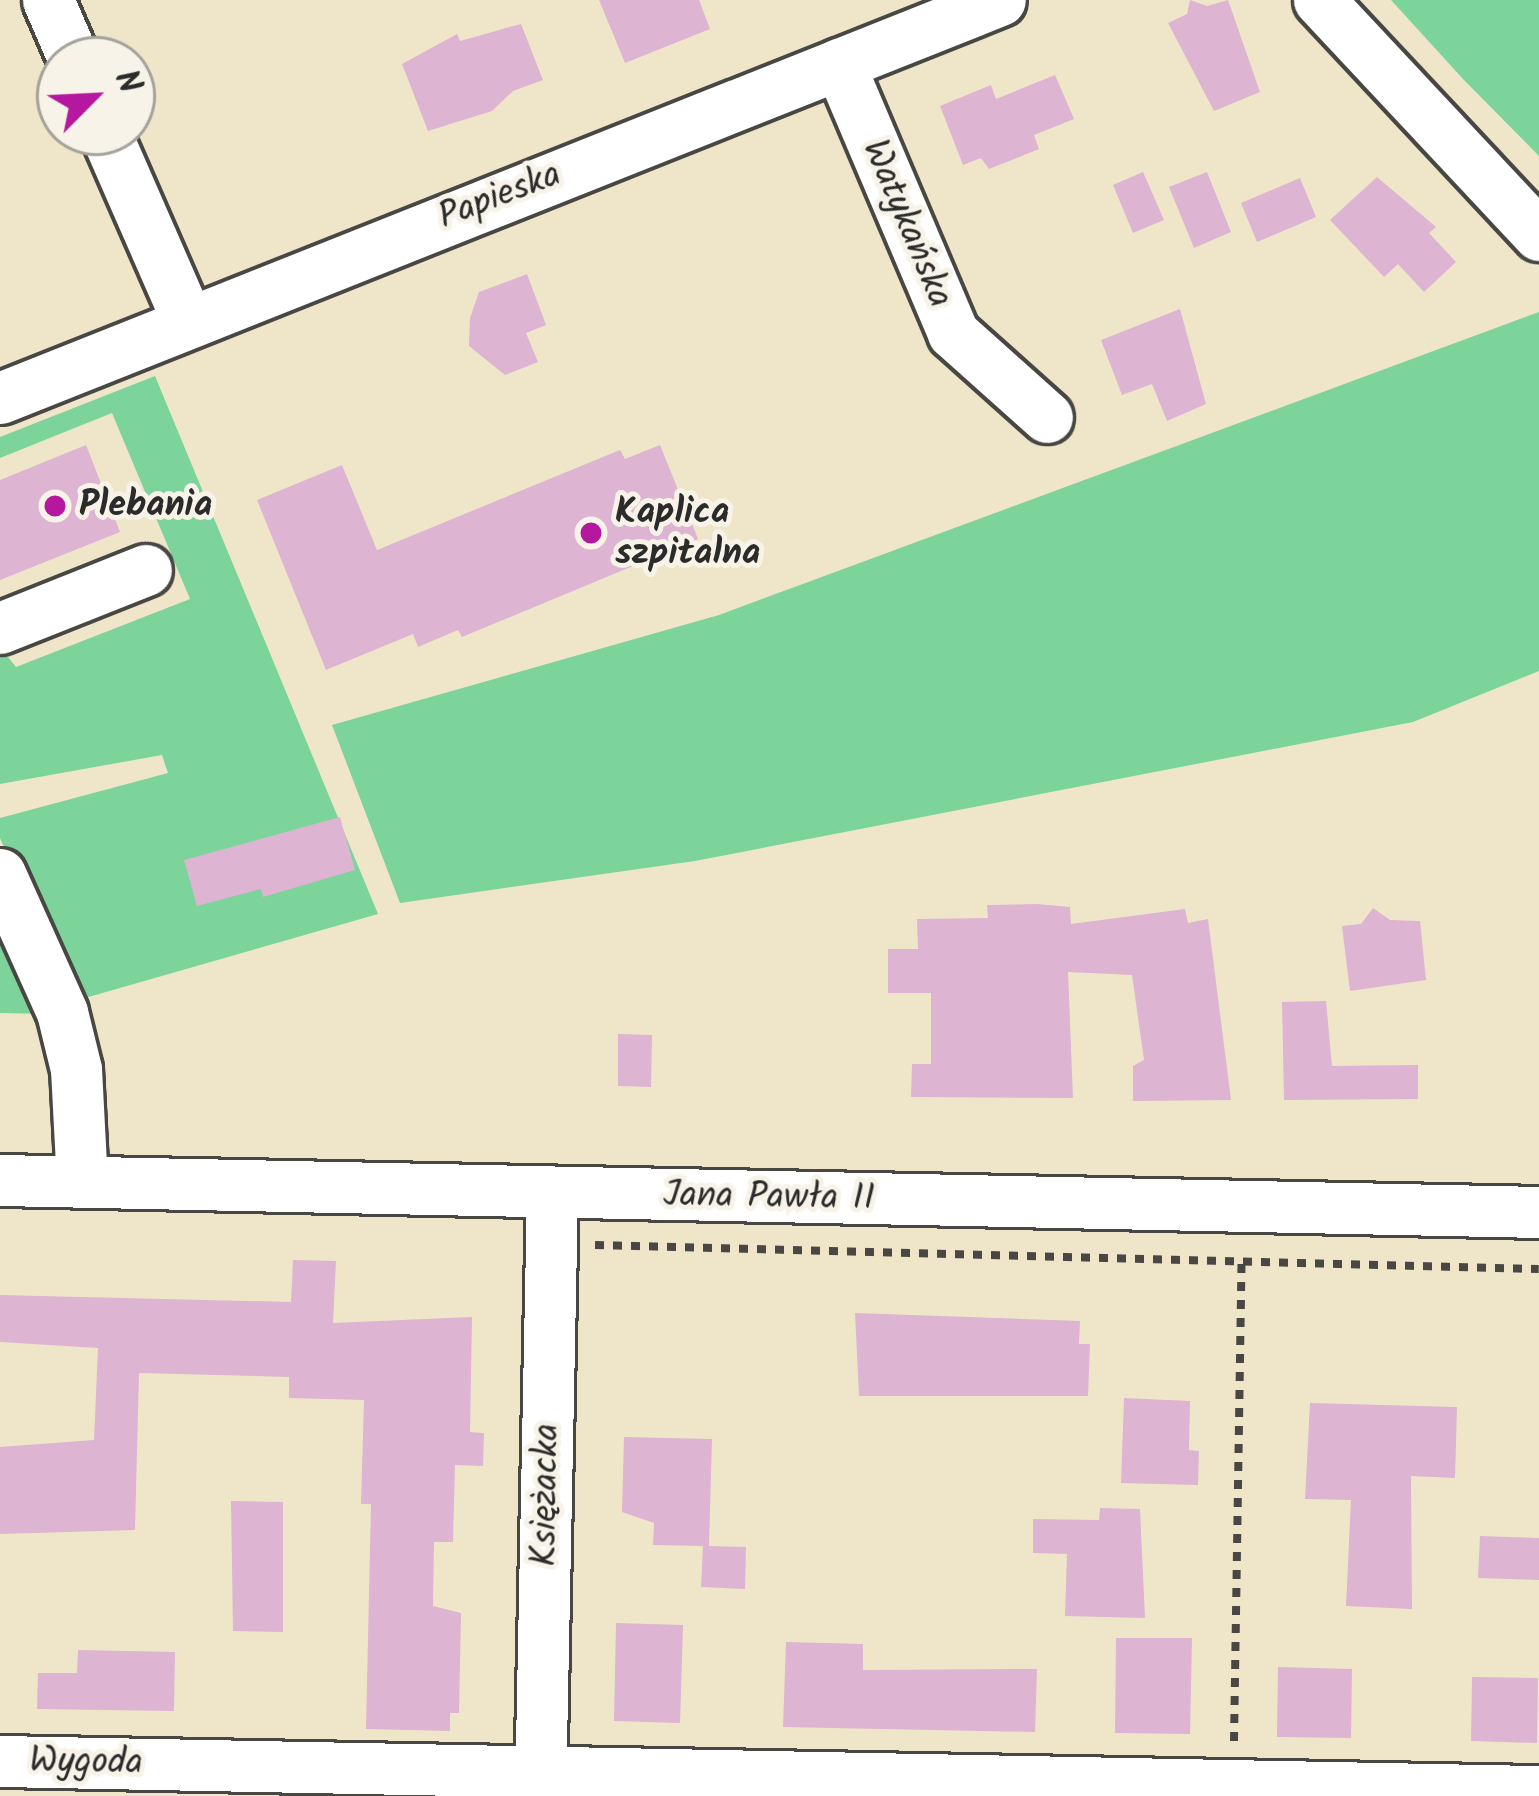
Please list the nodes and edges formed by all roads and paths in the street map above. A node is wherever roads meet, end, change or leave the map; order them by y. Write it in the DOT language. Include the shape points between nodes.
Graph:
graph roads {
  1 [pos="48,0"];
  2 [pos="1000,0"];
  3 [pos="1319,0"];
  4 [pos="64,36"];
  5 [pos="839,64"];
  6 [pos="115,156"];
  7 [pos="1539,235"];
  8 [pos="187,320"];
  9 [pos="0,398"];
  10 [pos="1047,417"];
  11 [pos="146,570"];
  12 [pos="0,628"];
  13 [pos="0,874"];
  14 [pos="0,1180"];
  15 [pos="82,1182"];
  16 [pos="1245,1208"];
  17 [pos="1539,1212"];
  18 [pos="552,1219"];
  19 [pos="1242,1262"];
  20 [pos="1539,1269"];
  21 [pos="0,1761"];
  22 [pos="540,1784"];
  23 [pos="1234,1784"];
  24 [pos="1539,1791"];
  1 -- 4 [label="street"];
  2 -- 5 [label="street, Papieska"];
  3 -- 7 [label="street"];
  5 -- 8 [label="street, Papieska"];
  5 -- 10 [label="street, Watykańska" via="953,333"];
  6 -- 8 [label="street"];
  8 -- 9 [label="street, Papieska"];
  11 -- 12 [label="street"];
  13 -- 15 [label="street" via="62,1012 76,1069"];
  14 -- 15 [label="street, Jana Pawła II"];
  15 -- 18 [label="street, Jana Pawła II"];
  16 -- 17 [label="street, Jana Pawła II"];
  16 -- 18 [label="street, Jana Pawła II"];
  16 -- 19 [label="path"];
  18 -- 19 [label="path"];
  18 -- 22 [label="street, Księżacka"];
  19 -- 20 [label="path"];
  19 -- 23 [label="path"];
  21 -- 22 [label="street, Wygoda"];
  22 -- 23 [label="street, Wygoda"];
  23 -- 24 [label="street, Wygoda"];
}
